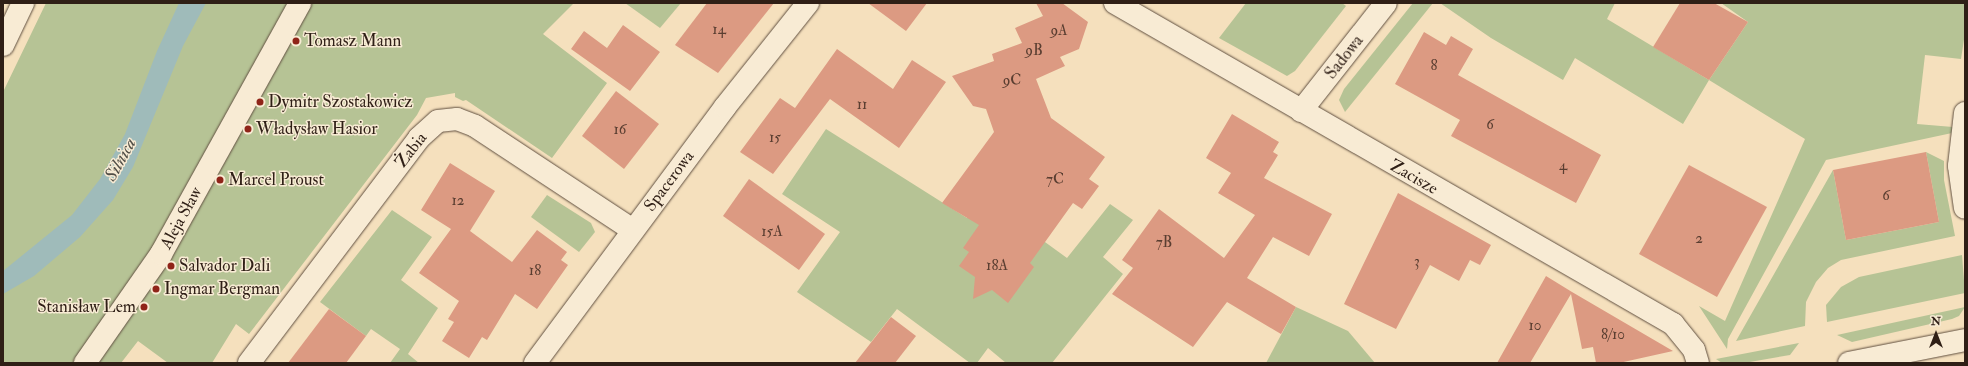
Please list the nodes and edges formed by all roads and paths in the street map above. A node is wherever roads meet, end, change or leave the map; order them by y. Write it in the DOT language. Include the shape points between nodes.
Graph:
graph roads {
  1 [pos="23,3"];
  2 [pos="300,3"];
  3 [pos="808,3"];
  4 [pos="1115,3"];
  5 [pos="1386,3"];
  6 [pos="3,45"];
  7 [pos="1301,111"];
  8 [pos="1965,113"];
  9 [pos="1965,208"];
  10 [pos="633,230"];
  11 [pos="1965,340"];
  12 [pos="85,363"];
  13 [pos="249,363"];
  14 [pos="535,363"];
  15 [pos="1698,363"];
  16 [pos="1849,363"];
  1 -- 6 [label="street"];
  2 -- 12 [label="street, Aleja Sław" via="161,254"];
  3 -- 10 [label="street, Spacerowa"];
  4 -- 7 [label="street, Zacisze"];
  5 -- 7 [label="street, Sadowa"];
  7 -- 15 [label="street, Zacisze" via="1673,324 1694,350"];
  8 -- 9 [label="street" via="1959,166"];
  10 -- 13 [label="street, Żabia" via="475,126 457,119 438,121 419,138"];
  10 -- 14 [label="street, Spacerowa"];
  11 -- 16 [label="street"];
}
